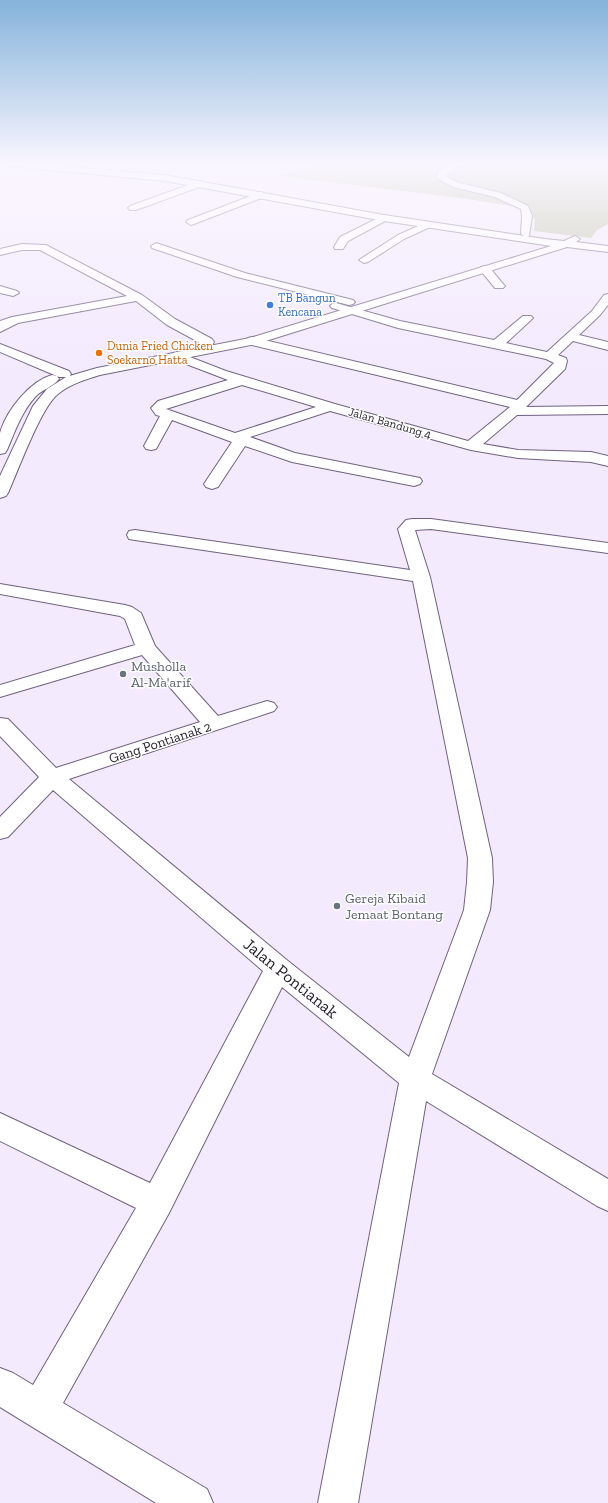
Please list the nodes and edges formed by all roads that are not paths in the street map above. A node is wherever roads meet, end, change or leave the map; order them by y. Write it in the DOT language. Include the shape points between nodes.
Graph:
graph roads {
  1 [pos="353,234"];
  2 [pos="405,234"];
  3 [pos="491,234"];
  4 [pos="526,234"];
  5 [pos="566,240"];
  6 [pos="546,242"];
  7 [pos="608,243"];
  8 [pos="156,246"];
  9 [pos="339,247"];
  10 [pos="608,249"];
  11 [pos="0,252"];
  12 [pos="364,260"];
  13 [pos="485,269"];
  14 [pos="499,286"];
  15 [pos="0,289"];
  16 [pos="14,293"];
  17 [pos="138,297"];
  18 [pos="608,298"];
  19 [pos="349,306"];
  20 [pos="527,318"];
  21 [pos="0,328"];
  22 [pos="570,337"];
  23 [pos="252,341"];
  24 [pos="208,342"];
  25 [pos="496,345"];
  26 [pos="608,346"];
  27 [pos="0,348"];
  28 [pos="177,356"];
  29 [pos="550,356"];
  30 [pos="64,374"];
  31 [pos="243,380"];
  32 [pos="330,407"];
  33 [pos="516,408"];
  34 [pos="608,410"];
  35 [pos="168,414"];
  36 [pos="237,439"];
  37 [pos="151,446"];
  38 [pos="470,446"];
  39 [pos="0,450"];
  40 [pos="608,461"];
  41 [pos="414,481"];
  42 [pos="212,484"];
  43 [pos="0,493"];
  44 [pos="135,535"];
  45 [pos="608,548"];
  46 [pos="421,576"];
  47 [pos="0,589"];
  48 [pos="146,648"];
  49 [pos="0,691"];
  50 [pos="267,707"];
  51 [pos="0,724"];
  52 [pos="214,724"];
  53 [pos="52,777"];
  54 [pos="0,831"];
  55 [pos="278,968"];
  56 [pos="415,1079"];
  57 [pos="0,1126"];
  58 [pos="608,1196"];
  59 [pos="157,1202"];
  60 [pos="0,1386"];
  61 [pos="39,1410"];
  62 [pos="193,1503"];
  63 [pos="338,1503"];
  1 -- 9 [label="street" via="344,239"];
  2 -- 12 [label="street"];
  3 -- 6 [label="street"];
  4 -- 5 [label="street"];
  5 -- 6 [label="street"];
  5 -- 7 [label="street"];
  5 -- 10 [label="street"];
  5 -- 13 [label="street"];
  6 -- 19 [label="street"];
  8 -- 19 [label="street" via="241,275"];
  11 -- 17 [label="street" via="22,247 42,247"];
  13 -- 14 [label="street"];
  13 -- 19 [label="street"];
  15 -- 16 [label="street"];
  17 -- 21 [label="street" via="11,321"];
  17 -- 24 [label="street" via="171,322"];
  18 -- 22 [label="street"];
  19 -- 23 [label="street"];
  19 -- 24 [label="street" via="336,306"];
  19 -- 25 [label="street" via="398,324"];
  20 -- 25 [label="street"];
  22 -- 26 [label="street"];
  22 -- 29 [label="street"];
  23 -- 28 [label="street"];
  23 -- 33 [label="street"];
  24 -- 30 [label="street"];
  25 -- 29 [label="street"];
  27 -- 30 [label="street"];
  28 -- 31 [label="street, Jalan Bandung 4"];
  28 -- 43 [label="street" via="97,372 71,380 52,392 40,406"];
  29 -- 33 [label="street" via="561,361 560,366"];
  30 -- 39 [label="street" via="46,382 20,405"];
  31 -- 32 [label="street, Jalan Bandung 4"];
  31 -- 35 [label="street" via="160,406 159,410"];
  32 -- 36 [label="street"];
  32 -- 38 [label="street, Jalan Bandung 4"];
  33 -- 34 [label="street"];
  33 -- 38 [label="street"];
  35 -- 36 [label="street"];
  35 -- 37 [label="street"];
  36 -- 41 [label="street" via="292,457"];
  36 -- 42 [label="street"];
  38 -- 40 [label="street, Jalan Bandung 4" via="518,454 591,457"];
  44 -- 46 [label="street"];
  45 -- 46 [label="street" via="418,523 406,529"];
  46 -- 56 [label="street" via="480,858 480,882 477,910"];
  47 -- 48 [label="street" via="125,611 134,617"];
  48 -- 49 [label="street"];
  48 -- 52 [label="street"];
  50 -- 52 [label="street, Gang Pontianak 2"];
  51 -- 53 [label="street, Jalan Pontianak"];
  52 -- 53 [label="street, Gang Pontianak 2"];
  53 -- 54 [label="street"];
  53 -- 55 [label="street, Jalan Pontianak"];
  55 -- 56 [label="street, Jalan Pontianak"];
  55 -- 59 [label="street"];
  56 -- 58 [label="street, Jalan Pontianak"];
  56 -- 63 [label="street"];
  57 -- 59 [label="street"];
  59 -- 61 [label="street"];
  60 -- 61 [label="street"];
  61 -- 62 [label="street"];
}
